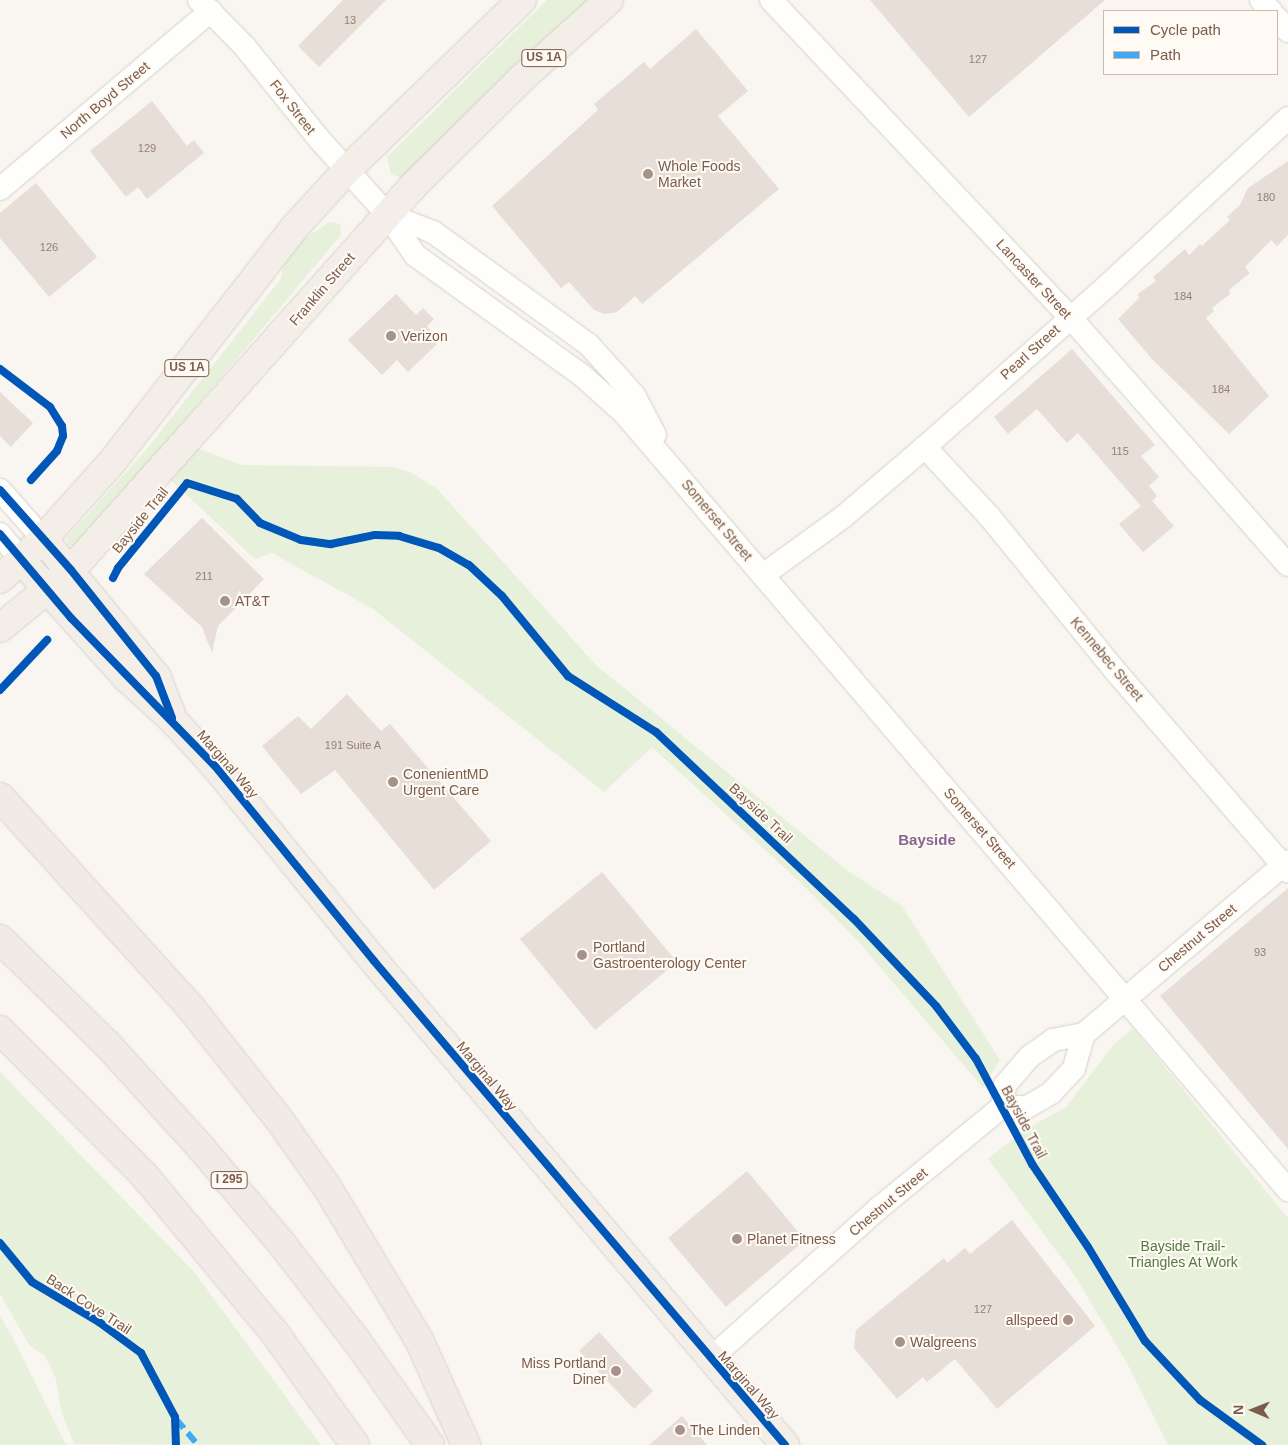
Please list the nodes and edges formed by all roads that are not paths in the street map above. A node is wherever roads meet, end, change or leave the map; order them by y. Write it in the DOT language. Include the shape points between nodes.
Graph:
graph roads {
  1 [pos="522,0"];
  2 [pos="609,0"];
  3 [pos="771,0"];
  4 [pos="1261,0"];
  5 [pos="205,6"];
  6 [pos="1270,10"];
  7 [pos="1278,19"];
  8 [pos="1288,31"];
  9 [pos="1288,118"];
  10 [pos="347,170"];
  11 [pos="0,189"];
  12 [pos="387,214"];
  13 [pos="1070,317"];
  14 [pos="925,447"];
  15 [pos="0,490"];
  16 [pos="0,534"];
  17 [pos="43,539"];
  18 [pos="21,560"];
  19 [pos="1288,565"];
  20 [pos="71,570"];
  21 [pos="763,575"];
  22 [pos="0,580"];
  23 [pos="47,590"];
  24 [pos="0,628"];
  25 [pos="173,720"];
  26 [pos="0,797"];
  27 [pos="1286,866"];
  28 [pos="0,939"];
  29 [pos="1126,998"];
  30 [pos="0,1030"];
  31 [pos="1084,1034"];
  32 [pos="1002,1107"];
  33 [pos="1288,1190"];
  34 [pos="710,1359"];
  35 [pos="355,1445"];
  36 [pos="430,1445"];
  37 [pos="466,1445"];
  38 [pos="785,1445"];
  1 -- 10 [label="main road, US 1A"];
  2 -- 12 [label="main road, Franklin Street / US 1A" via="521,78"];
  3 -- 13 [label="street, Lancaster Street"];
  4 -- 6 [label="street"];
  5 -- 10 [label="street, Fox Street"];
  5 -- 11 [label="street, North Boyd Street"];
  7 -- 8 [label="street"];
  9 -- 13 [label="street, Pearl Street"];
  10 -- 12 [label="street, Fox Street"];
  10 -- 17 [label="main road, US 1A" via="259,271 128,442"];
  12 -- 20 [label="main road, Franklin Street / US 1A"];
  12 -- 21 [label="street, Somerset Street" via="433,232 589,345 634,395 672,467"];
  13 -- 14 [label="street, Pearl Street"];
  13 -- 19 [label="street, Lancaster Street"];
  14 -- 21 [label="street, Pearl Street" via="843,517"];
  14 -- 27 [label="street, Kennebec Street" via="989,516 1117,673"];
  15 -- 17 [label="street, Marginal Way"];
  16 -- 18 [label="street, Marginal Way"];
  17 -- 18 [label="main road, US 1A"];
  17 -- 20 [label="main road, Marginal Way"];
  18 -- 22 [label="main road, US 1A"];
  18 -- 23 [label="main road, Marginal Way"];
  20 -- 23 [label="main road, Franklin Street / US 1A"];
  20 -- 25 [label="main road, Marginal Way" via="156,676"];
  21 -- 29 [label="street, Somerset Street"];
  23 -- 24 [label="main road, US 1A"];
  23 -- 25 [label="main road, Marginal Way" via="127,678"];
  25 -- 34 [label="main road, Marginal Way" via="215,766 380,968"];
  26 -- 37 [label="highway" via="191,1008 278,1118 327,1187 420,1342"];
  27 -- 29 [label="street, Chestnut Street"];
  28 -- 36 [label="highway, I 295" via="106,1043 203,1150 282,1244 356,1340"];
  29 -- 31 [label="street, Chestnut Street"];
  29 -- 33 [label="street, Somerset Street"];
  30 -- 35 [label="highway" via="144,1175 198,1237 274,1332"];
  31 -- 32 [label="street, Chestnut Street" via="1053,1040 1029,1057 1005,1085"];
  31 -- 32 [label="street" via="1074,1068 1051,1093 1027,1107"];
  32 -- 34 [label="street, Chestnut Street" via="878,1208"];
  34 -- 38 [label="main road, Marginal Way"];
}
